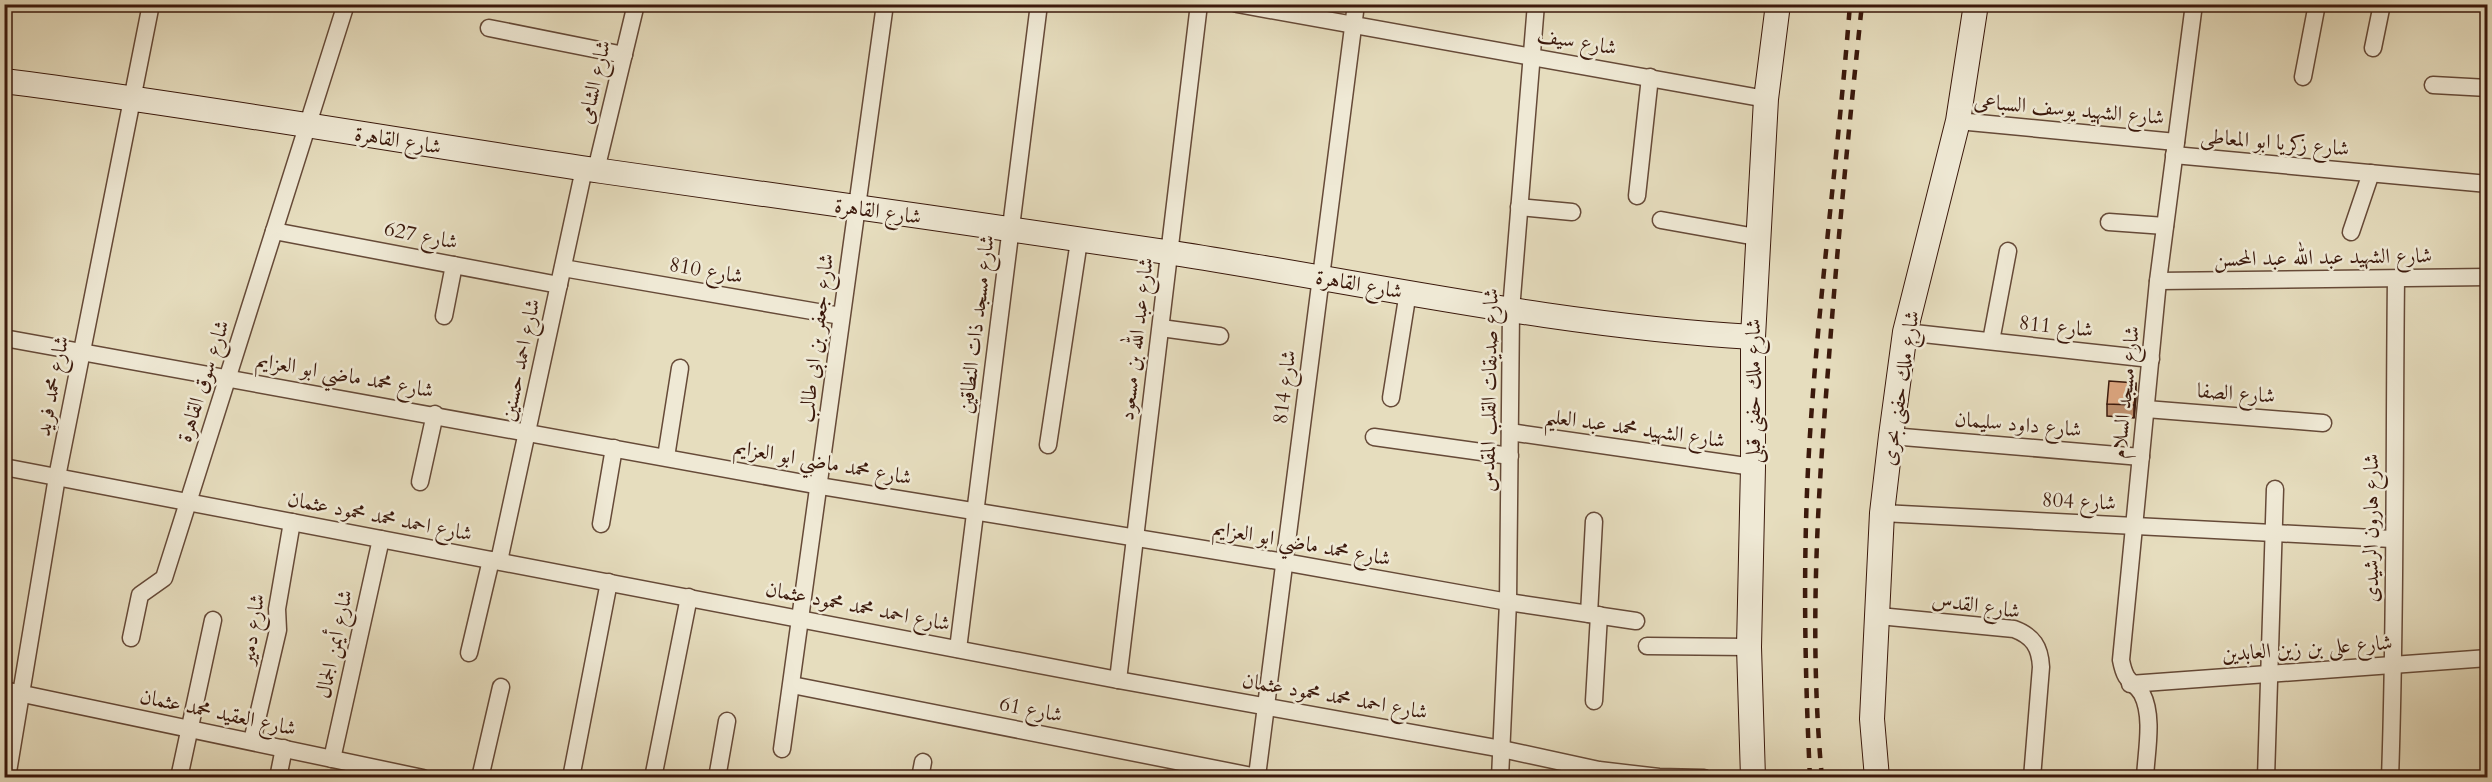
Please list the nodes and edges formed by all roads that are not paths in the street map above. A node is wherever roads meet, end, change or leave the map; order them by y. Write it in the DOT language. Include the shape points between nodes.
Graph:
graph roads {
  1 [pos="150,4"];
  2 [pos="346,4"];
  3 [pos="636,4"];
  4 [pos="885,4"];
  5 [pos="1039,4"];
  6 [pos="1199,4"];
  7 [pos="1237,4"];
  8 [pos="1356,4"];
  9 [pos="1536,4"];
  10 [pos="1778,4"];
  11 [pos="1976,4"];
  12 [pos="2194,4"];
  13 [pos="2317,4"];
  14 [pos="2382,4"];
  15 [pos="1354,24"];
  16 [pos="489,28"];
  17 [pos="2373,48"];
  18 [pos="624,55"];
  19 [pos="1532,56"];
  20 [pos="1650,77"];
  21 [pos="2303,77"];
  22 [pos="4,81"];
  23 [pos="2433,85"];
  24 [pos="2487,88"];
  25 [pos="132,97"];
  26 [pos="1766,99"];
  27 [pos="1958,122"];
  28 [pos="308,127"];
  29 [pos="2175,149"];
  30 [pos="590,170"];
  31 [pos="2371,173"];
  32 [pos="2487,184"];
  33 [pos="1637,196"];
  34 [pos="1519,207"];
  35 [pos="855,208"];
  36 [pos="1572,212"];
  37 [pos="1661,220"];
  38 [pos="2109,222"];
  39 [pos="2165,226"];
  40 [pos="274,231"];
  41 [pos="1011,231"];
  42 [pos="2351,232"];
  43 [pos="1756,237"];
  44 [pos="1079,241"];
  45 [pos="2008,251"];
  46 [pos="1169,252"];
  47 [pos="454,265"];
  48 [pos="561,276"];
  49 [pos="1321,277"];
  50 [pos="2487,277"];
  51 [pos="2396,279"];
  52 [pos="2158,281"];
  53 [pos="1408,292"];
  54 [pos="1511,310"];
  55 [pos="444,316"];
  56 [pos="842,316"];
  57 [pos="1161,328"];
  58 [pos="1905,332"];
  59 [pos="1220,336"];
  60 [pos="1753,337"];
  61 [pos="4,338"];
  62 [pos="1991,341"];
  63 [pos="82,351"];
  64 [pos="2151,359"];
  65 [pos="680,368"];
  66 [pos="227,377"];
  67 [pos="1391,398"];
  68 [pos="2146,409"];
  69 [pos="435,414"];
  70 [pos="2323,423"];
  71 [pos="527,432"];
  72 [pos="1510,432"];
  73 [pos="1891,436"];
  74 [pos="1374,437"];
  75 [pos="1048,445"];
  76 [pos="614,448"];
  77 [pos="1510,456"];
  78 [pos="666,457"];
  79 [pos="2141,457"];
  80 [pos="4,467"];
  81 [pos="1753,467"];
  82 [pos="57,477"];
  83 [pos="420,482"];
  84 [pos="820,486"];
  85 [pos="2275,489"];
  86 [pos="188,502"];
  87 [pos="975,511"];
  88 [pos="1882,513"];
  89 [pos="1594,521"];
  90 [pos="292,522"];
  91 [pos="601,524"];
  92 [pos="2134,527"];
  93 [pos="2273,532"];
  94 [pos="1136,537"];
  95 [pos="381,539"];
  96 [pos="2392,539"];
  97 [pos="495,561"];
  98 [pos="1284,562"];
  99 [pos="609,582"];
  100 [pos="689,597"];
  101 [pos="1508,602"];
  102 [pos="1594,615"];
  103 [pos="1879,616"];
  104 [pos="801,618"];
  105 [pos="213,621"];
  106 [pos="1636,621"];
  107 [pos="131,638"];
  108 [pos="1647,646"];
  109 [pos="1749,647"];
  110 [pos="958,649"];
  111 [pos="469,653"];
  112 [pos="2487,658"];
  113 [pos="2394,665"];
  114 [pos="2268,674"];
  115 [pos="1118,680"];
  116 [pos="2130,684"];
  117 [pos="792,685"];
  118 [pos="501,687"];
  119 [pos="4,690"];
  120 [pos="22,694"];
  121 [pos="1594,701"];
  122 [pos="1266,707"];
  123 [pos="727,721"];
  124 [pos="189,729"];
  125 [pos="252,741"];
  126 [pos="284,748"];
  127 [pos="782,749"];
  128 [pos="1502,749"];
  129 [pos="332,759"];
  130 [pos="1566,771"];
  131 [pos="377,773"];
  132 [pos="7,777"];
  133 [pos="179,777"];
  134 [pos="278,777"];
  135 [pos="423,777"];
  136 [pos="480,777"];
  137 [pos="571,777"];
  138 [pos="653,777"];
  139 [pos="717,777"];
  140 [pos="1259,777"];
  141 [pos="1500,777"];
  142 [pos="1704,777"];
  143 [pos="1753,777"];
  144 [pos="1877,777"];
  145 [pos="2032,777"];
  146 [pos="2145,777"];
  147 [pos="2266,777"];
  148 [pos="2390,777"];
  1 -- 25 [label="street, شارع محمد فريد"];
  2 -- 28 [label="street, شارع سوق القاهرة"];
  3 -- 18 [label="street, شارع الشامى"];
  4 -- 35 [label="street, شارع جعفر بن ابى طالب"];
  5 -- 41 [label="street, شارع مسجد ذات النطاقين"];
  6 -- 46 [label="street, شارع عبد الله بن مسعود"];
  7 -- 15 [label="street, شارع سيف"];
  8 -- 15 [label="street, شارع 814"];
  9 -- 19 [label="street, شارع صديقات القلب المقدس"];
  10 -- 26 [label="street, شارع ملك حفنى قبلى"];
  11 -- 27 [label="street, شارع ملك حفنى بحرى"];
  12 -- 29 [label="street, شارع مسجد السلام"];
  13 -- 21 [label="street"];
  14 -- 17 [label="street"];
  15 -- 19 [label="street, شارع سيف"];
  15 -- 49 [label="street, شارع 814"];
  16 -- 18 [label="street"];
  18 -- 30 [label="street, شارع الشامى"];
  19 -- 20 [label="street, شارع سيف"];
  19 -- 34 [label="street, شارع صديقات القلب المقدس"];
  20 -- 26 [label="street, شارع سيف"];
  20 -- 33 [label="street"];
  22 -- 25 [label="street, شارع القاهرة"];
  23 -- 24 [label="street"];
  25 -- 28 [label="street, شارع القاهرة"];
  25 -- 63 [label="street, شارع محمد فريد"];
  26 -- 43 [label="street, شارع ملك حفنى قبلى"];
  27 -- 29 [label="street, شارع الشهيد يوسف السباعى"];
  27 -- 58 [label="street, شارع ملك حفنى بحرى"];
  28 -- 30 [label="street, شارع القاهرة"];
  28 -- 40 [label="street, شارع سوق القاهرة"];
  29 -- 31 [label="street, شارع زكريا ابو المعاطى"];
  29 -- 39 [label="street, شارع مسجد السلام"];
  30 -- 35 [label="street, شارع القاهرة"];
  30 -- 48 [label="street, شارع احمد حسنين"];
  31 -- 32 [label="street, شارع زكريا ابو المعاطى"];
  31 -- 42 [label="street, شارع زكريا ابو المعاطى"];
  34 -- 36 [label="street"];
  34 -- 54 [label="street, شارع صديقات القلب المقدس"];
  35 -- 41 [label="street, شارع القاهرة"];
  35 -- 56 [label="street, شارع جعفر بن ابى طالب"];
  37 -- 43 [label="street"];
  38 -- 39 [label="street"];
  39 -- 52 [label="street, شارع مسجد السلام"];
  40 -- 47 [label="street, شارع 627"];
  40 -- 66 [label="street, شارع سوق القاهرة"];
  41 -- 44 [label="street, شارع القاهرة"];
  41 -- 87 [label="street, شارع مسجد ذات النطاقين"];
  43 -- 60 [label="street, شارع ملك حفنى قبلى"];
  44 -- 46 [label="street, شارع القاهرة"];
  44 -- 75 [label="street"];
  45 -- 62 [label="street, شارع 811"];
  46 -- 49 [label="street, شارع القاهرة"];
  46 -- 57 [label="street, شارع عبد الله بن مسعود"];
  47 -- 48 [label="street, شارع 627"];
  47 -- 55 [label="street"];
  48 -- 56 [label="street, شارع 810"];
  48 -- 71 [label="street, شارع احمد حسنين"];
  49 -- 53 [label="street, شارع القاهرة"];
  49 -- 98 [label="street, شارع 814"];
  50 -- 51 [label="street, شارع الشهيد عبد الله عبد المحسن"];
  51 -- 52 [label="street, شارع الشهيد عبد الله عبد المحسن"];
  51 -- 96 [label="street, شارع هارون الرشيدى"];
  52 -- 64 [label="street, شارع مسجد السلام"];
  53 -- 54 [label="street, شارع القاهرة"];
  53 -- 67 [label="street"];
  54 -- 60 [label="street, شارع القاهرة" via="1659,332"];
  54 -- 72 [label="street, شارع صديقات القلب المقدس"];
  56 -- 84 [label="street, شارع جعفر بن ابى طالب"];
  57 -- 59 [label="street"];
  57 -- 94 [label="street, شارع عبد الله بن مسعود"];
  58 -- 62 [label="street, شارع 811"];
  58 -- 73 [label="street, شارع ملك حفنى بحرى"];
  60 -- 81 [label="street, شارع ملك حفنى قبلى"];
  61 -- 63 [label="street, شارع محمد ماضي ابو العزايم"];
  62 -- 64 [label="street, شارع 811"];
  63 -- 66 [label="street, شارع محمد ماضي ابو العزايم"];
  63 -- 82 [label="street, شارع محمد فريد"];
  64 -- 68 [label="street, شارع مسجد السلام"];
  65 -- 78 [label="street"];
  66 -- 69 [label="street, شارع محمد ماضي ابو العزايم"];
  66 -- 86 [label="street, شارع سوق القاهرة"];
  68 -- 70 [label="street, شارع الصفا"];
  68 -- 79 [label="street, شارع مسجد السلام"];
  69 -- 71 [label="street, شارع محمد ماضي ابو العزايم"];
  69 -- 83 [label="street"];
  71 -- 76 [label="street, شارع محمد ماضي ابو العزايم"];
  71 -- 97 [label="street, شارع احمد حسنين"];
  72 -- 77 [label="street, شارع صديقات القلب المقدس"];
  72 -- 81 [label="street, شارع الشهيد محمد عبد العليم"];
  73 -- 79 [label="street, شارع داود سليمان"];
  73 -- 88 [label="street, شارع ملك حفنى بحرى"];
  74 -- 77 [label="street"];
  76 -- 78 [label="street, شارع محمد ماضي ابو العزايم"];
  76 -- 91 [label="street"];
  77 -- 101 [label="street, شارع صديقات القلب المقدس"];
  78 -- 84 [label="street, شارع محمد ماضي ابو العزايم"];
  79 -- 92 [label="street, شارع مسجد السلام"];
  80 -- 82 [label="street, شارع احمد محمد محمود عثمان"];
  81 -- 109 [label="street, شارع ملك حفنى قبلى"];
  82 -- 86 [label="street, شارع احمد محمد محمود عثمان"];
  82 -- 120 [label="street, شارع محمد فريد"];
  84 -- 87 [label="street, شارع محمد ماضي ابو العزايم"];
  84 -- 104 [label="street, شارع جعفر بن ابى طالب"];
  85 -- 93 [label="street"];
  86 -- 90 [label="street, شارع احمد محمد محمود عثمان"];
  86 -- 107 [label="street, شارع سوق القاهرة" via="164,578 140,595"];
  87 -- 94 [label="street, شارع محمد ماضي ابو العزايم"];
  87 -- 110 [label="street, شارع مسجد ذات النطاقين"];
  88 -- 92 [label="street, شارع 804"];
  88 -- 103 [label="street, شارع ملك حفنى بحرى"];
  89 -- 102 [label="street"];
  90 -- 95 [label="street, شارع احمد محمد محمود عثمان"];
  90 -- 125 [label="street, شارع دمير" via="277,609 278,630"];
  92 -- 93 [label="street, شارع 804"];
  92 -- 116 [label="street, شارع مسجد السلام" via="2121,660"];
  93 -- 96 [label="street, شارع 804"];
  93 -- 114 [label="street"];
  94 -- 98 [label="street, شارع محمد ماضي ابو العزايم"];
  94 -- 115 [label="street, شارع عبد الله بن مسعود"];
  95 -- 97 [label="street, شارع احمد محمد محمود عثمان"];
  95 -- 129 [label="street, شارع أيمن الجمال"];
  96 -- 113 [label="street, شارع هارون الرشيدى"];
  97 -- 99 [label="street, شارع احمد محمد محمود عثمان"];
  97 -- 111 [label="street, شارع احمد حسنين"];
  98 -- 101 [label="street, شارع محمد ماضي ابو العزايم"];
  98 -- 122 [label="street, شارع 814"];
  99 -- 100 [label="street, شارع احمد محمد محمود عثمان"];
  99 -- 137 [label="street"];
  100 -- 104 [label="street, شارع احمد محمد محمود عثمان"];
  100 -- 138 [label="street"];
  101 -- 102 [label="street, شارع محمد ماضي ابو العزايم"];
  101 -- 128 [label="street, شارع صديقات القلب المقدس"];
  102 -- 106 [label="street, شارع محمد ماضي ابو العزايم"];
  102 -- 121 [label="street"];
  103 -- 144 [label="street, شارع ملك حفنى بحرى" via="1872,719"];
  103 -- 145 [label="street, شارع القدس" via="2014,628 2035,642 2041,667"];
  104 -- 110 [label="street, شارع احمد محمد محمود عثمان"];
  104 -- 117 [label="street, شارع جعفر بن ابى طالب"];
  105 -- 124 [label="street"];
  108 -- 109 [label="street"];
  109 -- 143 [label="street, شارع ملك حفنى قبلى"];
  110 -- 115 [label="street, شارع احمد محمد محمود عثمان"];
  112 -- 113 [label="street, شارع على بن زين العابدين"];
  113 -- 114 [label="street, شارع على بن زين العابدين"];
  113 -- 148 [label="street, شارع هارون الرشيدى"];
  114 -- 116 [label="street, شارع على بن زين العابدين"];
  114 -- 147 [label="street"];
  115 -- 122 [label="street, شارع احمد محمد محمود عثمان"];
  116 -- 146 [label="street, شارع مسجد السلام" via="2141,692 2148,713"];
  117 -- 127 [label="street, شارع جعفر بن ابى طالب"];
  117 -- 140 [label="street, شارع 61"];
  118 -- 136 [label="street"];
  119 -- 120 [label="street, شارع العقيد محمد عثمان"];
  120 -- 124 [label="street, شارع العقيد محمد عثمان"];
  120 -- 132 [label="street, شارع محمد فريد"];
  122 -- 128 [label="street, شارع احمد محمد محمود عثمان"];
  122 -- 140 [label="street, شارع 814"];
  123 -- 139 [label="street"];
  124 -- 125 [label="street, شارع العقيد محمد عثمان"];
  124 -- 133 [label="street"];
  125 -- 126 [label="street, شارع العقيد محمد عثمان"];
  126 -- 129 [label="street, شارع العقيد محمد عثمان"];
  126 -- 134 [label="street"];
  128 -- 130 [label="street, شارع احمد محمد محمود عثمان"];
  128 -- 141 [label="street, شارع صديقات القلب المقدس"];
  129 -- 131 [label="street, شارع العقيد محمد عثمان"];
  130 -- 142 [label="street, شارع احمد محمد محمود عثمان"];
  131 -- 135 [label="street, شارع العقيد محمد عثمان"];
}
